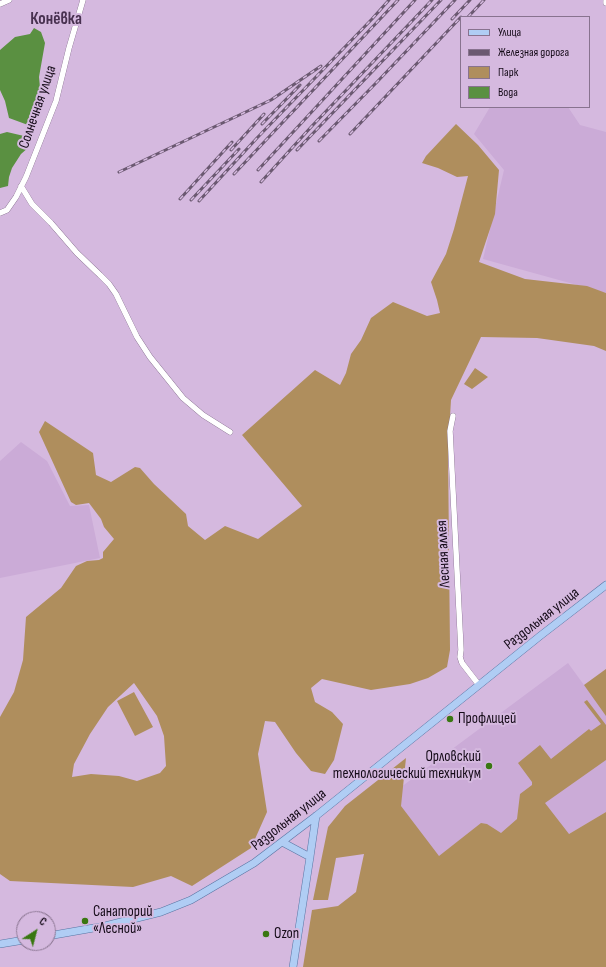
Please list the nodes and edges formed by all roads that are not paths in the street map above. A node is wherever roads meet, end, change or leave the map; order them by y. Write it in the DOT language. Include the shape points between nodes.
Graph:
graph roads {
  1 [pos="9,0"];
  2 [pos="83,0"];
  3 [pos="0,4"];
  4 [pos="21,186"];
  5 [pos="0,213"];
  6 [pos="453,416"];
  7 [pos="230,432"];
  8 [pos="605,587"];
  9 [pos="479,685"];
  10 [pos="316,816"];
  11 [pos="282,842"];
  12 [pos="310,857"];
  13 [pos="56,935"];
  14 [pos="16,941"];
  15 [pos="0,944"];
  16 [pos="293,967"];
  1 -- 3 [label="street"];
  2 -- 4 [label="street, Солнечная улица" via="56,101"];
  4 -- 5 [label="street, Солнечная улица" via="7,210"];
  4 -- 7 [label="street" via="32,204 116,294 150,358 183,398 203,415"];
  6 -- 9 [label="street, Лесная аллея" via="450,431 460,657"];
  8 -- 9 [label="main road, Раздольная улица"];
  9 -- 10 [label="main road, Раздольная улица"];
  10 -- 11 [label="main road, Раздольная улица"];
  10 -- 12 [label="main road"];
  11 -- 12 [label="main road"];
  11 -- 13 [label="main road, Раздольная улица" via="243,871 191,900 161,912 106,926"];
  12 -- 16 [label="main road"];
  14 -- 15 [label="main road"];
}
